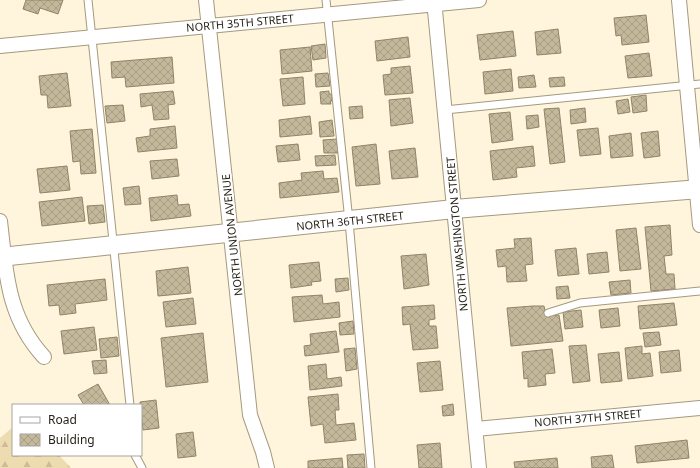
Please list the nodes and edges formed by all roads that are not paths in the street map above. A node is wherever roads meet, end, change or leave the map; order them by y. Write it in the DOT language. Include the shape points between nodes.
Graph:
graph roads {
  1 [pos="88,0"];
  2 [pos="206,0"];
  3 [pos="326,0"];
  4 [pos="479,0"];
  5 [pos="679,0"];
  6 [pos="434,2"];
  7 [pos="328,16"];
  8 [pos="208,26"];
  9 [pos="92,37"];
  10 [pos="0,46"];
  11 [pos="694,85"];
  12 [pos="445,110"];
  13 [pos="698,189"];
  14 [pos="454,209"];
  15 [pos="0,221"];
  16 [pos="349,221"];
  17 [pos="700,225"];
  18 [pos="232,233"];
  19 [pos="114,245"];
  20 [pos="2,257"];
  21 [pos="700,291"];
  22 [pos="548,313"];
  23 [pos="44,357"];
  24 [pos="130,404"];
  25 [pos="700,408"];
  26 [pos="476,429"];
  27 [pos="136,456"];
  28 [pos="142,468"];
  29 [pos="267,468"];
  30 [pos="371,468"];
  31 [pos="479,468"];
  1 -- 9 [label="lane"];
  2 -- 8 [label="street, NORTH UNION AVENUE"];
  3 -- 7 [label="lane"];
  4 -- 6 [label="street, NORTH 35TH STREET"];
  5 -- 11 [label="street"];
  6 -- 7 [label="street, NORTH 35TH STREET"];
  6 -- 12 [label="street, NORTH WASHINGTON STREET"];
  7 -- 8 [label="street, NORTH 35TH STREET"];
  7 -- 16 [label="lane"];
  8 -- 9 [label="street, NORTH 35TH STREET"];
  8 -- 18 [label="street, NORTH UNION AVENUE"];
  9 -- 10 [label="street, NORTH 35TH STREET"];
  9 -- 19 [label="lane"];
  11 -- 12 [label="lane"];
  11 -- 13 [label="street"];
  12 -- 14 [label="street, NORTH WASHINGTON STREET"];
  13 -- 14 [label="street, NORTH 36TH STREET"];
  13 -- 17 [label="street"];
  14 -- 16 [label="street, NORTH 36TH STREET"];
  14 -- 26 [label="street, NORTH WASHINGTON STREET"];
  15 -- 20 [label="street"];
  16 -- 18 [label="street, NORTH 36TH STREET"];
  16 -- 30 [label="lane"];
  18 -- 19 [label="street, NORTH 36TH STREET"];
  18 -- 29 [label="street, NORTH UNION AVENUE" via="251,421"];
  19 -- 20 [label="street, NORTH 36TH STREET"];
  19 -- 24 [label="lane"];
  20 -- 23 [label="street" via="14,308 28,337"];
  21 -- 22 [label="lane" via="580,303"];
  25 -- 26 [label="street, NORTH 37TH STREET"];
  26 -- 31 [label="street, NORTH WASHINGTON STREET"];
  27 -- 28 [label="lane"];
}
